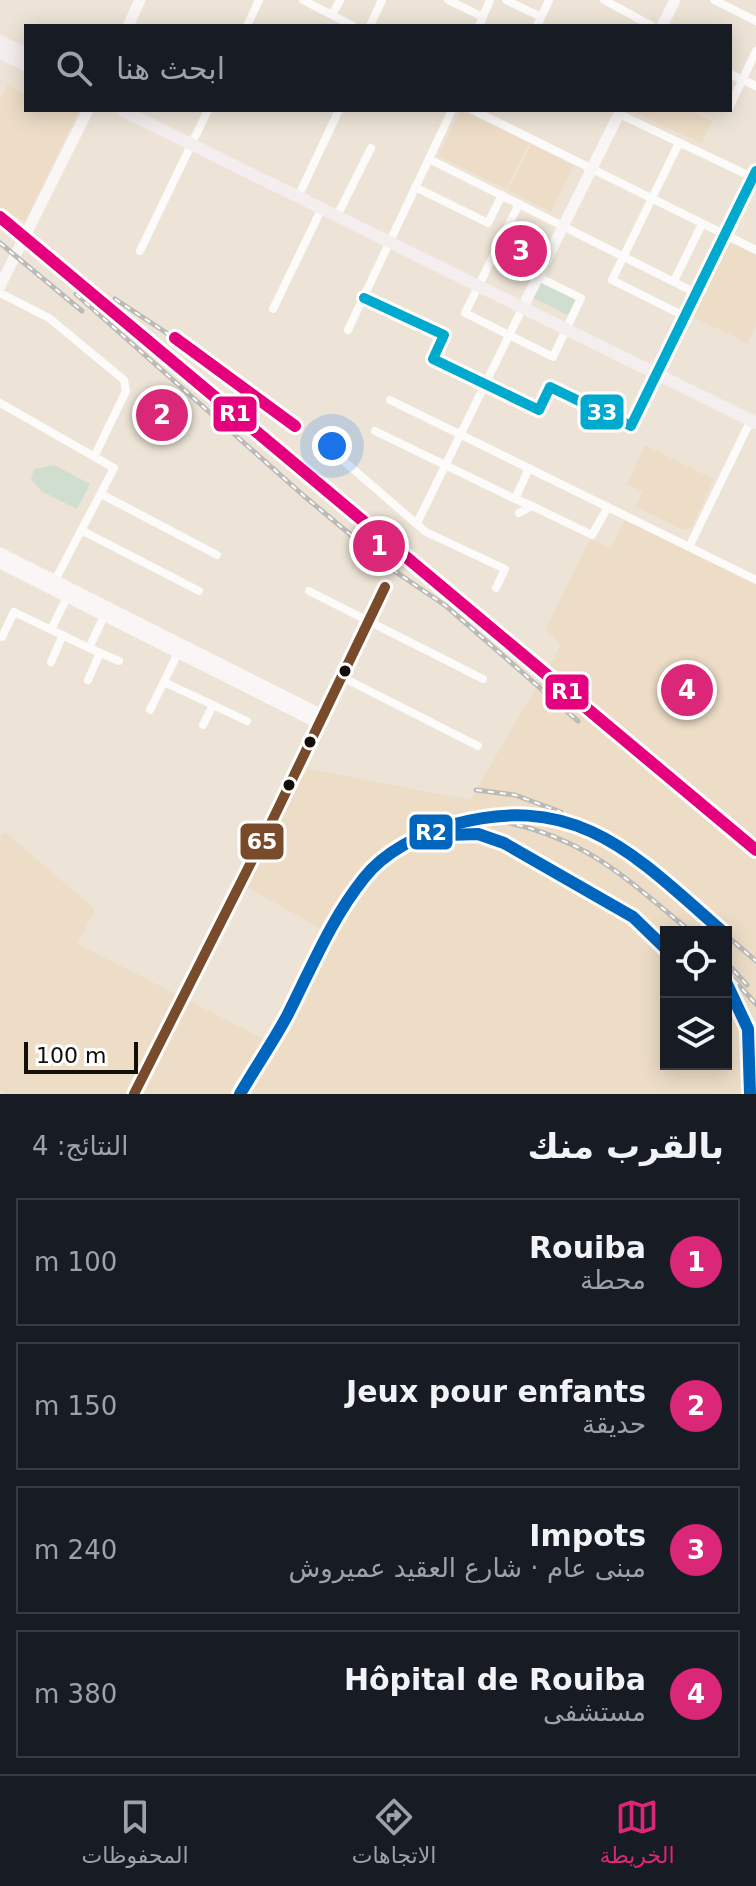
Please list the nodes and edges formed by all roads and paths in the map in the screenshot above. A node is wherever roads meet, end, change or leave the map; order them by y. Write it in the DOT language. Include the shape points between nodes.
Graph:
graph roads {
  1 [pos="140,0"];
  2 [pos="259,0"];
  3 [pos="303,0"];
  4 [pos="340,0"];
  5 [pos="382,0"];
  6 [pos="448,0"];
  7 [pos="490,0"];
  8 [pos="506,0"];
  9 [pos="549,0"];
  10 [pos="604,0"];
  11 [pos="675,0"];
  12 [pos="714,0"];
  13 [pos="332,15"];
  14 [pos="756,21"];
  15 [pos="481,22"];
  16 [pos="539,22"];
  17 [pos="129,24"];
  18 [pos="248,24"];
  19 [pos="349,24"];
  20 [pos="371,24"];
  21 [pos="648,24"];
  22 [pos="663,24"];
  23 [pos="0,41"];
  24 [pos="756,51"];
  25 [pos="0,53"];
  26 [pos="24,53"];
  27 [pos="24,64"];
  28 [pos="732,75"];
  29 [pos="742,80"];
  30 [pos="756,86"];
  31 [pos="732,102"];
  32 [pos="87,112"];
  33 [pos="126,112"];
  34 [pos="207,112"];
  35 [pos="338,112"];
  36 [pos="451,112"];
  37 [pos="477,112"];
  38 [pos="496,112"];
  39 [pos="620,112"];
  40 [pos="493,120"];
  41 [pos="679,143"];
  42 [pos="191,144"];
  43 [pos="371,148"];
  44 [pos="429,159"];
  45 [pos="592,169"];
  46 [pos="755,176"];
  47 [pos="415,187"];
  48 [pos="502,195"];
  49 [pos="298,197"];
  50 [pos="652,199"];
  51 [pos="519,204"];
  52 [pos="322,208"];
  53 [pos="337,216"];
  54 [pos="702,224"];
  55 [pos="562,226"];
  56 [pos="724,235"];
  57 [pos="389,242"];
  58 [pos="756,250"];
  59 [pos="140,251"];
  60 [pos="623,256"];
  61 [pos="538,277"];
  62 [pos="674,281"];
  63 [pos="0,286"];
  64 [pos="478,286"];
  65 [pos="0,293"];
  66 [pos="696,293"];
  67 [pos="364,298"];
  68 [pos="523,307"];
  69 [pos="273,309"];
  70 [pos="684,316"];
  71 [pos="567,329"];
  72 [pos="348,330"];
  73 [pos="509,335"];
  74 [pos="656,373"];
  75 [pos="484,385"];
  76 [pos="390,400"];
  77 [pos="0,403"];
  78 [pos="754,422"];
  79 [pos="375,431"];
  80 [pos="460,435"];
  81 [pos="317,438"];
  82 [pos="94,457"];
  83 [pos="445,465"];
  84 [pos="529,468"];
  85 [pos="101,494"];
  86 [pos="515,499"];
  87 [pos="532,506"];
  88 [pos="608,507"];
  89 [pos="519,513"];
  90 [pos="417,523"];
  91 [pos="81,530"];
  92 [pos="689,547"];
  93 [pos="0,553"];
  94 [pos="217,555"];
  95 [pos="2,568"];
  96 [pos="756,580"];
  97 [pos="53,585"];
  98 [pos="385,587"];
  99 [pos="496,588"];
  100 [pos="199,591"];
  101 [pos="309,591"];
  102 [pos="67,597"];
  103 [pos="104,616"];
  104 [pos="368,622"];
  105 [pos="51,630"];
  106 [pos="63,635"];
  107 [pos="2,637"];
  108 [pos="89,648"];
  109 [pos="100,653"];
  110 [pos="178,653"];
  111 [pos="119,661"];
  112 [pos="51,662"];
  113 [pos="342,677"];
  114 [pos="483,679"];
  115 [pos="88,680"];
  116 [pos="164,682"];
  117 [pos="213,705"];
  118 [pos="150,710"];
  119 [pos="322,720"];
  120 [pos="247,721"];
  121 [pos="203,725"];
  122 [pos="478,746"];
  123 [pos="134,1094"];
  1 -- 17 [label="main road"];
  2 -- 18 [label="street"];
  3 -- 13 [label="street"];
  4 -- 13 [label="street"];
  5 -- 20 [label="street"];
  6 -- 15 [label="street"];
  7 -- 15 [label="street"];
  8 -- 16 [label="street"];
  9 -- 16 [label="street"];
  10 -- 21 [label="street"];
  11 -- 22 [label="main road"];
  12 -- 14 [label="street"];
  13 -- 19 [label="street"];
  23 -- 26 [label="highway"];
  24 -- 29 [label="street"];
  25 -- 27 [label="highway"];
  28 -- 29 [label="street"];
  29 -- 30 [label="street"];
  29 -- 31 [label="street"];
  32 -- 63 [label="main road"];
  33 -- 42 [label="highway"];
  34 -- 42 [label="street"];
  35 -- 49 [label="street"];
  36 -- 44 [label="street"];
  37 -- 40 [label="street"];
  38 -- 40 [label="street"];
  39 -- 41 [label="street"];
  39 -- 45 [label="main road"];
  40 -- 45 [label="street"];
  41 -- 46 [label="street"];
  41 -- 50 [label="street"];
  42 -- 49 [label="highway"];
  42 -- 59 [label="street"];
  43 -- 53 [label="street"];
  44 -- 47 [label="street"];
  44 -- 48 [label="street"];
  45 -- 50 [label="street"];
  45 -- 55 [label="main road"];
  46 -- 56 [label="street"];
  47 -- 48 [label="street" via="488,223"];
  47 -- 57 [label="street"];
  48 -- 51 [label="street"];
  49 -- 52 [label="highway"];
  50 -- 54 [label="street"];
  50 -- 60 [label="street"];
  51 -- 55 [label="street"];
  51 -- 64 [label="street"];
  52 -- 53 [label="highway"];
  52 -- 69 [label="street"];
  53 -- 57 [label="highway"];
  54 -- 56 [label="street"];
  54 -- 62 [label="street"];
  55 -- 60 [label="street"];
  55 -- 61 [label="main road"];
  56 -- 58 [label="street"];
  56 -- 66 [label="street"];
  57 -- 64 [label="highway"];
  57 -- 67 [label="street"];
  60 -- 62 [label="street"];
  60 -- 70 [label="street" via="612,280"];
  61 -- 68 [label="main road"];
  61 -- 71 [label="street" via="581,298"];
  62 -- 66 [label="street"];
  64 -- 68 [label="highway"];
  64 -- 73 [label="street" via="465,313"];
  65 -- 82 [label="street" via="49,318 124,380 126,391"];
  66 -- 70 [label="street"];
  67 -- 72 [label="street"];
  67 -- 75 [label="street" via="444,335 433,359"];
  68 -- 71 [label="highway"];
  68 -- 73 [label="street"];
  70 -- 74 [label="street"];
  71 -- 73 [label="street" via="553,357"];
  71 -- 74 [label="highway"];
  73 -- 75 [label="street"];
  74 -- 75 [label="street" via="631,426 550,387 539,410"];
  74 -- 78 [label="highway"];
  75 -- 80 [label="street"];
  76 -- 80 [label="street"];
  77 -- 82 [label="street"];
  78 -- 92 [label="street"];
  79 -- 83 [label="street"];
  80 -- 83 [label="street"];
  80 -- 84 [label="street"];
  81 -- 90 [label="street"];
  82 -- 85 [label="street" via="114,468"];
  83 -- 86 [label="street"];
  83 -- 90 [label="street"];
  84 -- 86 [label="street"];
  84 -- 88 [label="street"];
  85 -- 91 [label="street"];
  85 -- 94 [label="street"];
  86 -- 87 [label="street"];
  87 -- 88 [label="street" via="592,535"];
  87 -- 89 [label="street"];
  88 -- 92 [label="street"];
  90 -- 99 [label="street" via="505,569"];
  91 -- 97 [label="street"];
  91 -- 100 [label="street"];
  92 -- 96 [label="street"];
  93 -- 97 [label="main road"];
  95 -- 97 [label="main road"];
  97 -- 102 [label="main road"];
  97 -- 119 [label="main road"];
  98 -- 104 [label="street"];
  101 -- 104 [label="street"];
  102 -- 103 [label="main road"];
  102 -- 105 [label="street"];
  103 -- 108 [label="street"];
  103 -- 110 [label="main road"];
  104 -- 113 [label="street"];
  104 -- 114 [label="street"];
  105 -- 106 [label="street"];
  105 -- 107 [label="street" via="14,612"];
  106 -- 108 [label="street"];
  106 -- 112 [label="street"];
  108 -- 109 [label="street"];
  109 -- 111 [label="street"];
  109 -- 115 [label="street"];
  110 -- 116 [label="street"];
  110 -- 119 [label="main road"];
  113 -- 119 [label="street"];
  113 -- 122 [label="street"];
  116 -- 117 [label="street"];
  116 -- 118 [label="street"];
  117 -- 120 [label="street"];
  117 -- 121 [label="street"];
  119 -- 123 [label="main road"];
}
